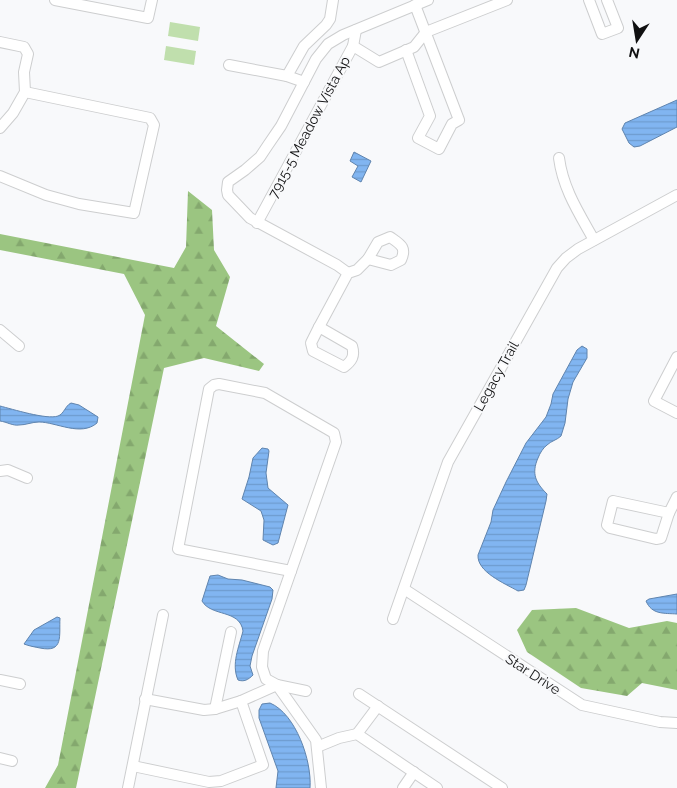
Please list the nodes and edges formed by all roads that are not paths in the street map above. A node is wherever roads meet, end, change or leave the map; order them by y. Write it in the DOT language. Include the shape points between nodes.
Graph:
graph roads {
  1 [pos="55,0"];
  2 [pos="152,0"];
  3 [pos="333,0"];
  4 [pos="428,0"];
  5 [pos="506,0"];
  6 [pos="589,0"];
  7 [pos="607,0"];
  8 [pos="415,5"];
  9 [pos="356,30"];
  10 [pos="426,32"];
  11 [pos="0,42"];
  12 [pos="353,46"];
  13 [pos="406,50"];
  14 [pos="229,65"];
  15 [pos="287,76"];
  16 [pos="304,82"];
  17 [pos="25,92"];
  18 [pos="0,128"];
  19 [pos="559,158"];
  20 [pos="0,176"];
  21 [pos="677,195"];
  22 [pos="257,223"];
  23 [pos="594,240"];
  24 [pos="368,259"];
  25 [pos="348,273"];
  26 [pos="319,327"];
  27 [pos="0,330"];
  28 [pos="19,346"];
  29 [pos="677,357"];
  30 [pos="677,413"];
  31 [pos="0,471"];
  32 [pos="27,478"];
  33 [pos="677,497"];
  34 [pos="669,513"];
  35 [pos="291,571"];
  36 [pos="404,589"];
  37 [pos="163,614"];
  38 [pos="393,619"];
  39 [pos="231,632"];
  40 [pos="0,680"];
  41 [pos="20,684"];
  42 [pos="278,685"];
  43 [pos="306,691"];
  44 [pos="360,694"];
  45 [pos="146,698"];
  46 [pos="241,701"];
  47 [pos="378,706"];
  48 [pos="215,709"];
  49 [pos="677,723"];
  50 [pos="358,734"];
  51 [pos="317,747"];
  52 [pos="0,758"];
  53 [pos="12,761"];
  54 [pos="133,766"];
  55 [pos="414,772"];
  56 [pos="220,784"];
  57 [pos="128,788"];
  58 [pos="320,788"];
  59 [pos="403,788"];
  60 [pos="437,788"];
  61 [pos="502,788"];
  1 -- 2 [label="street" via="148,18"];
  3 -- 15 [label="street" via="330,19 304,46"];
  4 -- 8 [label="street"];
  5 -- 10 [label="street"];
  6 -- 7 [label="street" via="602,34 618,28"];
  8 -- 9 [label="street"];
  8 -- 10 [label="street"];
  9 -- 12 [label="street, 7915-5 Meadow Vista Ap"];
  9 -- 16 [label="street" via="328,44"];
  10 -- 13 [label="street" via="414,47"];
  10 -- 13 [label="street" via="459,120 452,124 439,149 418,138 430,116"];
  11 -- 17 [label="street" via="24,46 28,54 24,72"];
  12 -- 13 [label="street" via="379,62"];
  12 -- 22 [label="street, 7915-5 Meadow Vista Ap"];
  14 -- 15 [label="street"];
  15 -- 16 [label="street"];
  16 -- 22 [label="street" via="264,151 228,182 228,196"];
  17 -- 18 [label="street"];
  17 -- 20 [label="street" via="150,118 154,125 134,214 46,195"];
  19 -- 23 [label="street" via="566,190"];
  21 -- 23 [label="street, Legacy Trail"];
  22 -- 25 [label="street"];
  23 -- 36 [label="street, Legacy Trail" via="566,258 557,268 448,462"];
  24 -- 25 [label="street"];
  25 -- 26 [label="street"];
  27 -- 28 [label="street"];
  29 -- 30 [label="street" via="654,401"];
  31 -- 32 [label="street" via="8,470"];
  33 -- 34 [label="street"];
  34 -- 34 [label="street" via="661,538 656,540 607,525 613,501"];
  35 -- 35 [label="street" via="336,442 334,433 265,393 214,385 210,389 178,549"];
  35 -- 42 [label="street" via="261,659 266,679"];
  36 -- 38 [label="street, Legacy Trail"];
  36 -- 49 [label="street, Star Drive" via="582,705"];
  37 -- 45 [label="street"];
  39 -- 48 [label="street"];
  40 -- 41 [label="street"];
  42 -- 43 [label="street"];
  42 -- 46 [label="street"];
  42 -- 51 [label="street" via="310,729"];
  44 -- 47 [label="street"];
  45 -- 48 [label="street" via="204,710"];
  45 -- 54 [label="street"];
  46 -- 48 [label="street"];
  46 -- 56 [label="street" via="263,765"];
  47 -- 50 [label="street"];
  47 -- 61 [label="street"];
  50 -- 51 [label="street"];
  50 -- 55 [label="street"];
  51 -- 58 [label="street"];
  52 -- 53 [label="street"];
  54 -- 56 [label="street"];
  54 -- 57 [label="street"];
  55 -- 59 [label="street"];
  55 -- 60 [label="street"];
}
